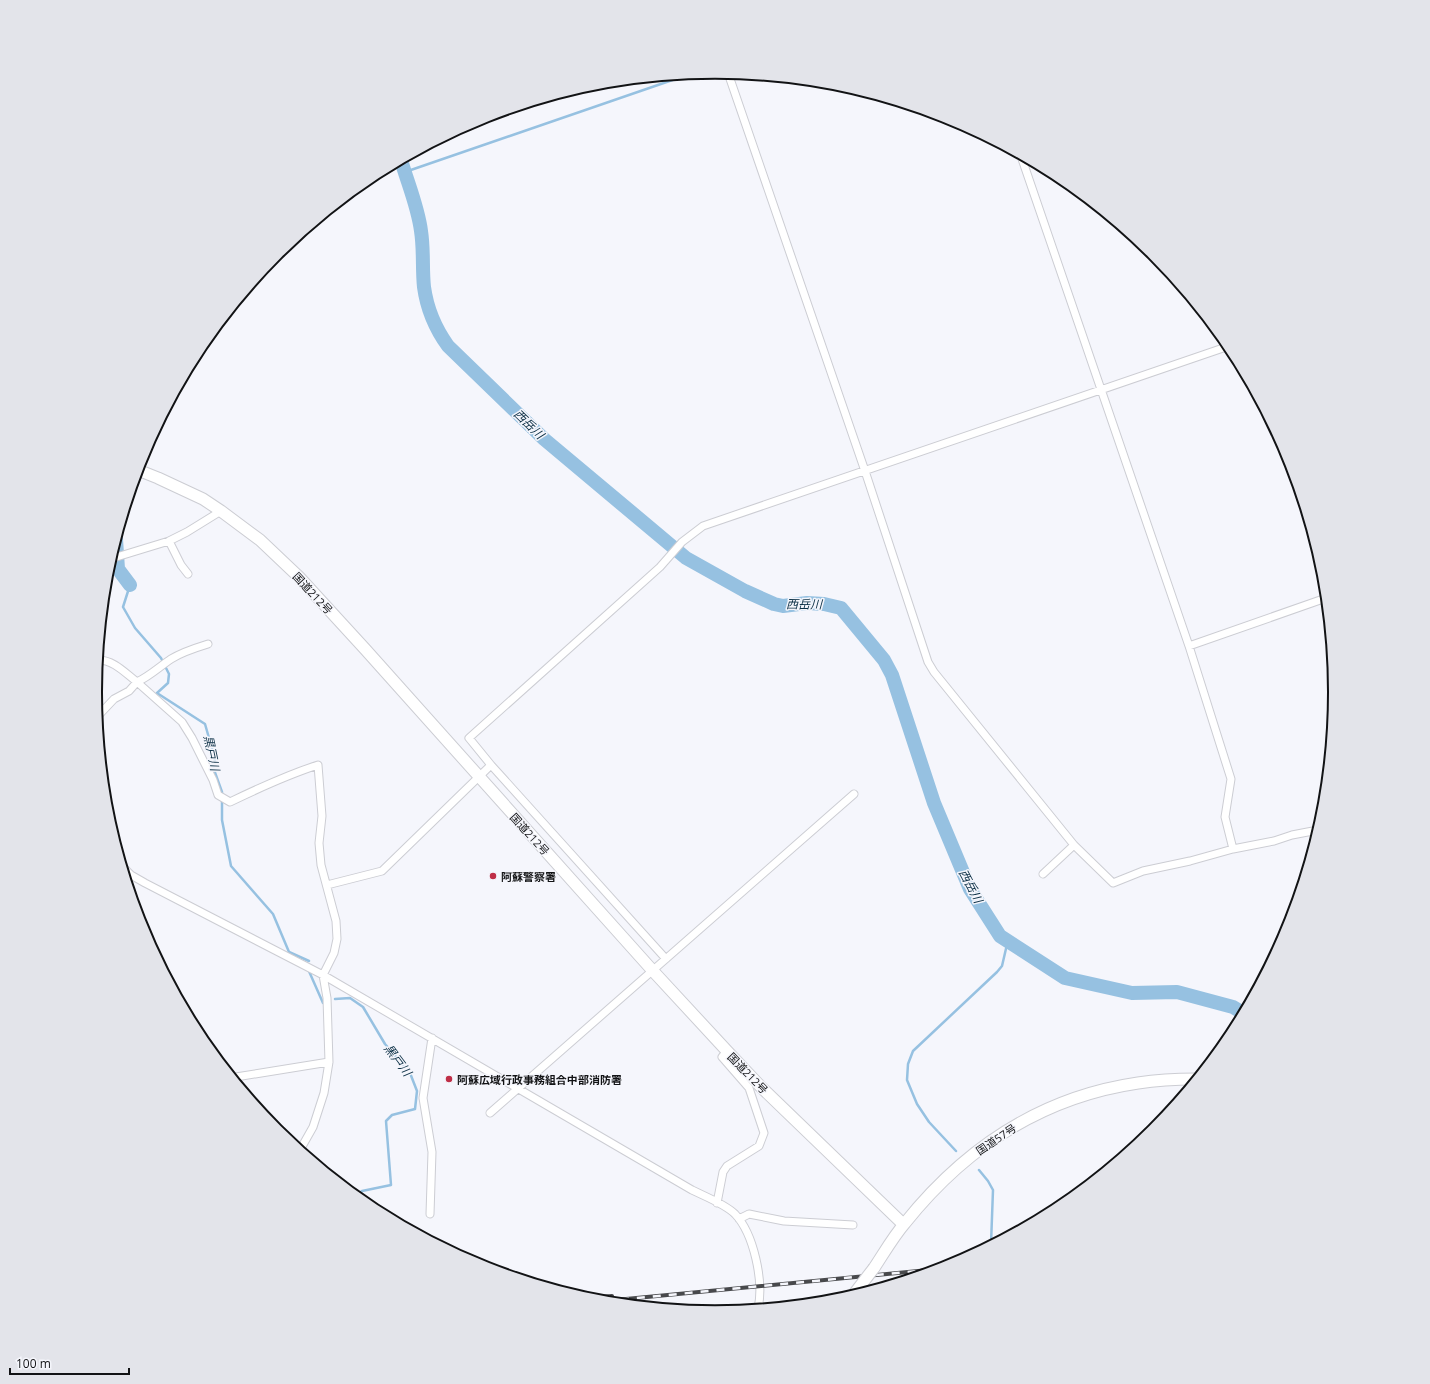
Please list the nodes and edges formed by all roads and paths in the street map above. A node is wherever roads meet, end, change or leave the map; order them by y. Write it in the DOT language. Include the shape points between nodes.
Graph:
graph roads {
  1 [pos="730,79"];
  2 [pos="1023,162"];
  3 [pos="1223,348"];
  4 [pos="1101,390"];
  5 [pos="864,471"];
  6 [pos="143,472"];
  7 [pos="221,511"];
  8 [pos="169,541"];
  9 [pos="117,557"];
  10 [pos="188,574"];
  11 [pos="1321,600"];
  12 [pos="208,644"];
  13 [pos="1189,646"];
  14 [pos="103,660"];
  15 [pos="137,682"];
  16 [pos="102,712"];
  17 [pos="491,765"];
  18 [pos="478,776"];
  19 [pos="854,794"];
  20 [pos="1312,831"];
  21 [pos="1074,845"];
  22 [pos="1232,849"];
  23 [pos="130,874"];
  24 [pos="1043,874"];
  25 [pos="327,885"];
  26 [pos="666,959"];
  27 [pos="652,971"];
  28 [pos="322,975"];
  29 [pos="432,1038"];
  30 [pos="727,1051"];
  31 [pos="329,1062"];
  32 [pos="238,1077"];
  33 [pos="1189,1079"];
  34 [pos="519,1089"];
  35 [pos="490,1113"];
  36 [pos="303,1145"];
  37 [pos="717,1203"];
  38 [pos="430,1214"];
  39 [pos="739,1219"];
  40 [pos="903,1224"];
  41 [pos="854,1225"];
  42 [pos="859,1287"];
  43 [pos="759,1304"];
  1 -- 5 [label="street"];
  2 -- 4 [label="street"];
  3 -- 4 [label="street"];
  4 -- 5 [label="street"];
  4 -- 13 [label="street"];
  5 -- 17 [label="street" via="703,526 682,542 660,567 470,738"];
  5 -- 21 [label="street" via="928,662"];
  6 -- 7 [label="highway, 国道212号" via="203,499"];
  7 -- 8 [label="street"];
  7 -- 18 [label="highway, 国道212号" via="260,540 299,577"];
  8 -- 9 [label="street"];
  8 -- 10 [label="street" via="180,565"];
  11 -- 13 [label="street"];
  12 -- 15 [label="street" via="186,651"];
  13 -- 22 [label="street" via="1231,779 1225,816"];
  14 -- 15 [label="street" via="116,665"];
  15 -- 16 [label="street" via="129,691 114,699"];
  15 -- 25 [label="street" via="182,722 213,780 218,795 230,802 286,776 318,765 322,816 319,843 321,865"];
  17 -- 18 [label="street"];
  17 -- 26 [label="street"];
  18 -- 25 [label="street" via="382,871"];
  18 -- 27 [label="highway, 国道212号"];
  19 -- 26 [label="street"];
  20 -- 22 [label="street"];
  21 -- 22 [label="street" via="1112,883 1143,871"];
  21 -- 24 [label="street"];
  23 -- 28 [label="street"];
  25 -- 28 [label="street" via="336,921 336,939 334,952"];
  26 -- 27 [label="street"];
  27 -- 30 [label="highway, 国道212号"];
  27 -- 34 [label="street"];
  28 -- 29 [label="street"];
  28 -- 31 [label="street" via="327,998"];
  29 -- 34 [label="street"];
  29 -- 38 [label="street" via="423,1098 432,1152"];
  30 -- 37 [label="street" via="722,1057 749,1088 764,1133 759,1146 727,1166 723,1172"];
  30 -- 40 [label="highway, 国道212号"];
  31 -- 32 [label="street"];
  31 -- 36 [label="street" via="324,1093 313,1127"];
  33 -- 40 [label="highway, 国道57号" via="1139,1082 1104,1089 1039,1112 1000,1134 972,1155 947,1176"];
  34 -- 35 [label="street"];
  34 -- 37 [label="street"];
  37 -- 39 [label="street"];
  39 -- 41 [label="street" via="750,1214 784,1221"];
  39 -- 43 [label="street" via="752,1242 756,1258"];
  40 -- 42 [label="highway, 国道57号, bridge"];
}
